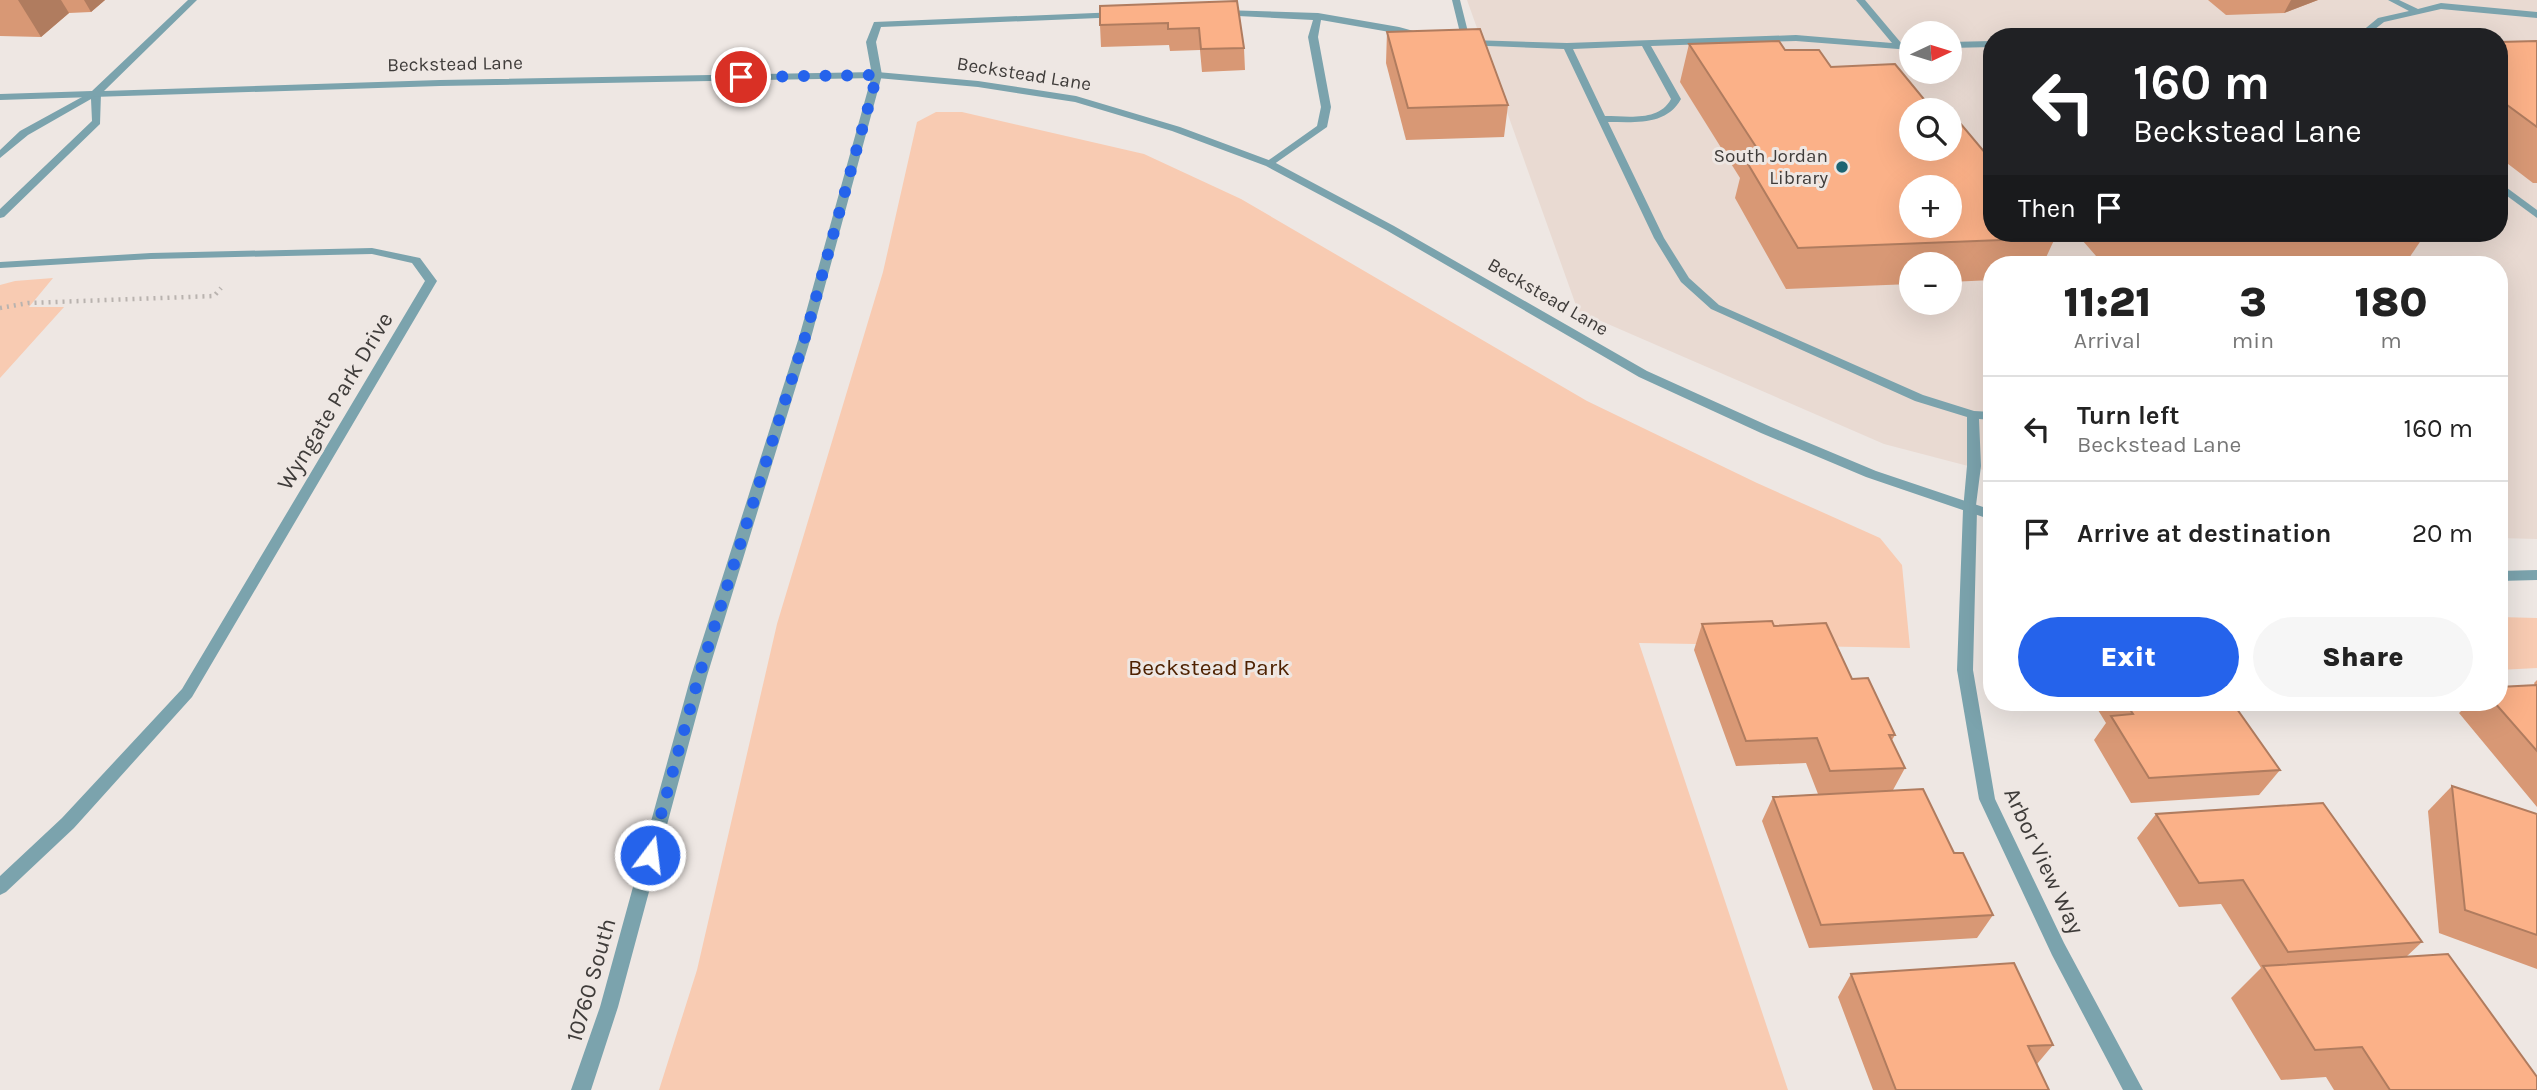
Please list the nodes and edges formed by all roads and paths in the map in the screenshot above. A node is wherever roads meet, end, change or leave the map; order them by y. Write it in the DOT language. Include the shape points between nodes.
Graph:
graph roads {
  1 [pos="193,0"];
  2 [pos="1456,0"];
  3 [pos="1860,0"];
  4 [pos="2392,0"];
  5 [pos="2473,4"];
  6 [pos="2416,11"];
  7 [pos="1206,13"];
  8 [pos="1130,15"];
  9 [pos="2537,15"];
  10 [pos="1318,16"];
  11 [pos="2371,28"];
  12 [pos="1429,36"];
  13 [pos="1899,40"];
  14 [pos="1454,41"];
  15 [pos="1466,43"];
  16 [pos="1645,43"];
  17 [pos="1983,44"];
  18 [pos="1962,45"];
  19 [pos="1567,46"];
  20 [pos="1899,46"];
  21 [pos="877,75"];
  22 [pos="96,93"];
  23 [pos="0,97"];
  24 [pos="1602,119"];
  25 [pos="0,155"];
  26 [pos="1270,164"];
  27 [pos="2508,192"];
  28 [pos="0,215"];
  29 [pos="2537,215"];
  30 [pos="0,265"];
  31 [pos="1973,415"];
  32 [pos="1983,416"];
  33 [pos="1970,509"];
  34 [pos="1983,513"];
  35 [pos="2537,575"];
  36 [pos="2508,576"];
  37 [pos="0,887"];
  38 [pos="581,1090"];
  39 [pos="2133,1090"];
  1 -- 22 [label="street"];
  2 -- 15 [label="street"];
  3 -- 13 [label="street"];
  4 -- 6 [label="street"];
  5 -- 6 [label="street"];
  5 -- 9 [label="street"];
  6 -- 11 [label="street" via="2381,20"];
  7 -- 10 [label="street" via="1274,11"];
  8 -- 21 [label="street" via="877,24 870,42"];
  10 -- 12 [label="street"];
  10 -- 26 [label="street" via="1312,37 1326,107 1322,127"];
  14 -- 15 [label="street"];
  15 -- 19 [label="street"];
  16 -- 19 [label="street"];
  16 -- 20 [label="street" via="1796,38"];
  16 -- 24 [label="street" via="1676,99 1674,108 1652,117"];
  17 -- 18 [label="street"];
  19 -- 24 [label="street"];
  21 -- 22 [label="street, Beckstead Lane"];
  21 -- 26 [label="street, Beckstead Lane" via="1076,99 1177,129"];
  21 -- 38 [label="street, 10760 South" via="806,334 699,676 609,1007"];
  22 -- 23 [label="street, Beckstead Lane"];
  22 -- 25 [label="street" via="24,134"];
  22 -- 28 [label="street" via="97,122"];
  24 -- 31 [label="street" via="1659,238 1685,280 1715,307 1919,398"];
  26 -- 33 [label="street, Beckstead Lane" via="1643,374 1871,474"];
  27 -- 29 [label="street"];
  30 -- 37 [label="street, Wyngate Park Drive" via="372,251 416,260 431,281 187,692 68,823"];
  31 -- 32 [label="street"];
  31 -- 33 [label="street, Arbor View Way"];
  33 -- 34 [label="street, Beckstead Lane"];
  33 -- 39 [label="street, Arbor View Way" via="1965,670 1987,799 2058,949"];
  35 -- 36 [label="street"];
}
